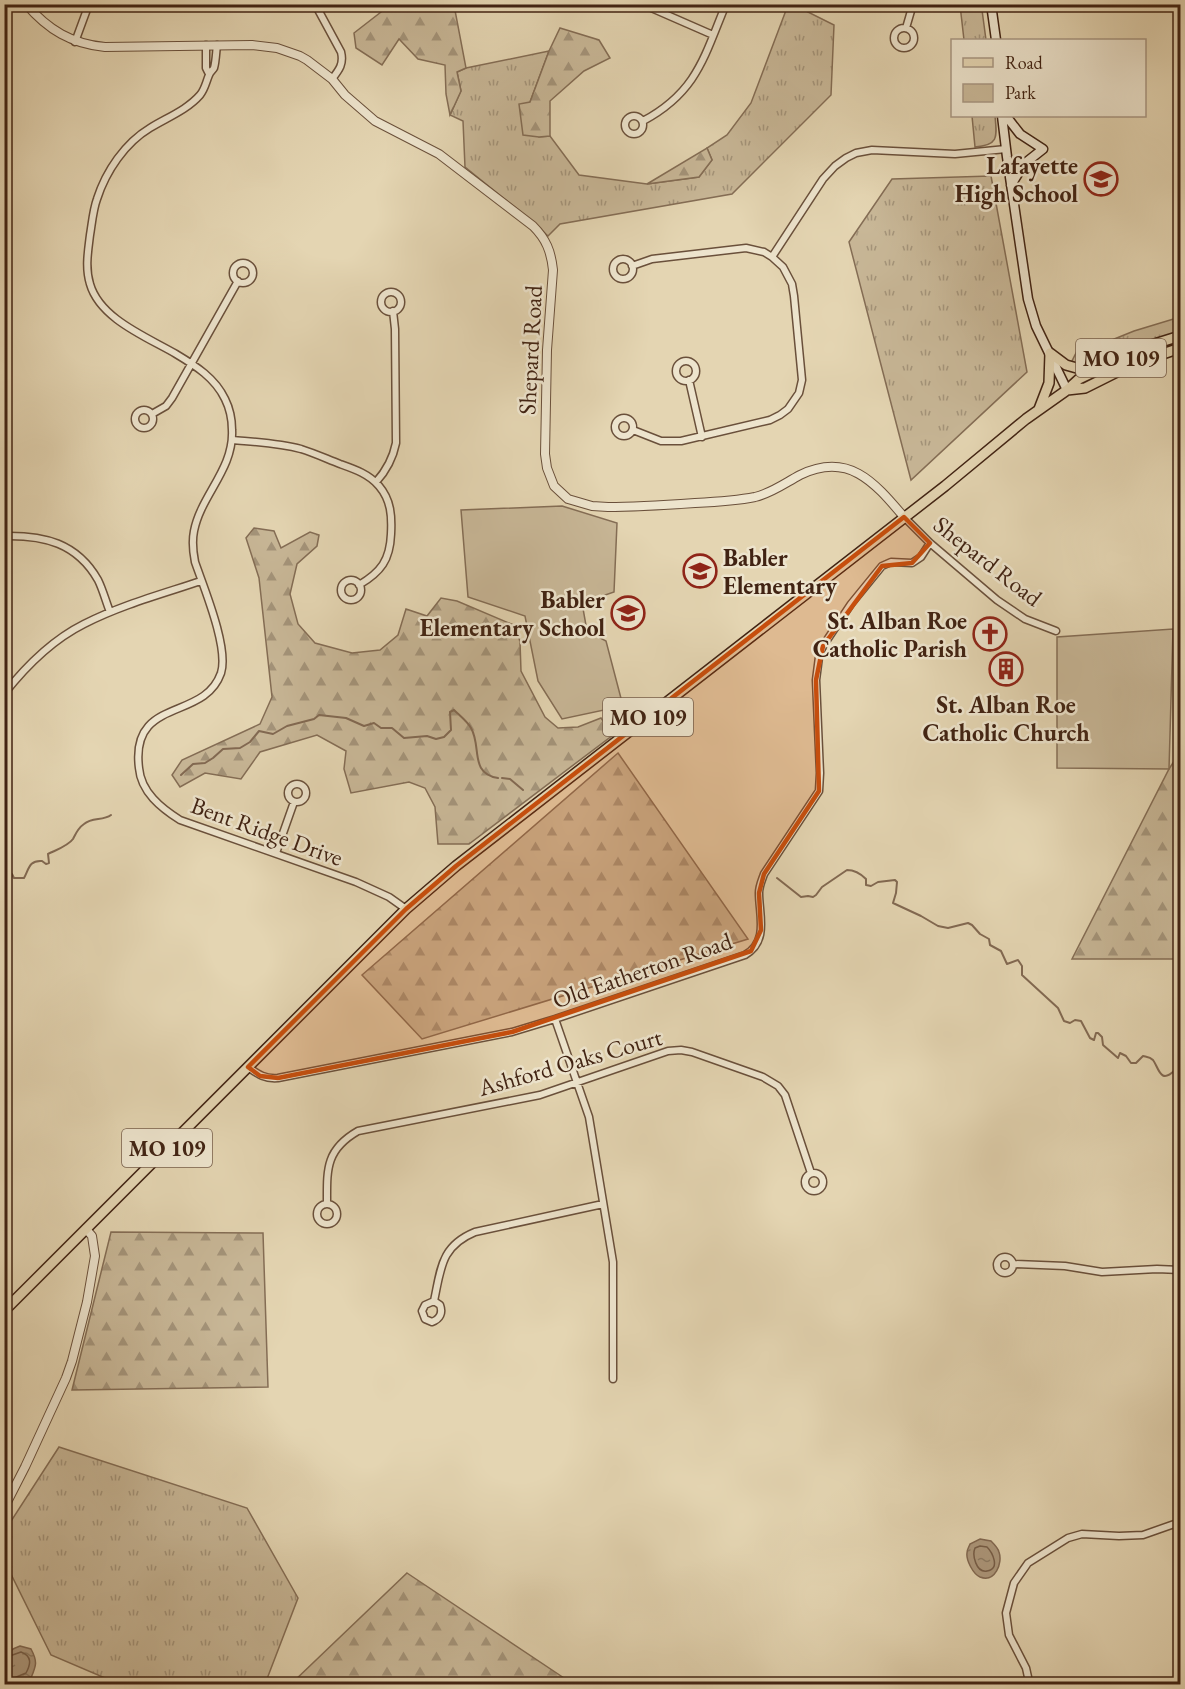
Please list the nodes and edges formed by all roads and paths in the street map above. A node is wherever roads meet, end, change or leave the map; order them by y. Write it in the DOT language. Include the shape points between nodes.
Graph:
graph roads {
  1 [pos="26,4"];
  2 [pos="89,4"];
  3 [pos="315,4"];
  4 [pos="642,4"];
  5 [pos="726,4"];
  6 [pos="913,4"];
  7 [pos="991,4"];
  8 [pos="906,28"];
  9 [pos="713,35"];
  10 [pos="996,39"];
  11 [pos="75,42"];
  12 [pos="206,45"];
  13 [pos="218,45"];
  14 [pos="209,74"];
  15 [pos="332,79"];
  16 [pos="1004,117"];
  17 [pos="1005,117"];
  18 [pos="643,121"];
  19 [pos="1006,149"];
  20 [pos="1011,185"];
  21 [pos="771,257"];
  22 [pos="632,266"];
  23 [pos="238,281"];
  24 [pos="393,311"];
  25 [pos="1180,336"];
  26 [pos="1180,348"];
  27 [pos="1050,353"];
  28 [pos="192,364"];
  29 [pos="1091,372"];
  30 [pos="689,380"];
  31 [pos="1068,390"];
  32 [pos="1039,409"];
  33 [pos="152,414"];
  34 [pos="633,430"];
  35 [pos="702,437"];
  36 [pos="233,440"];
  37 [pos="376,482"];
  38 [pos="904,517"];
  39 [pos="4,536"];
  40 [pos="930,543"];
  41 [pos="201,581"];
  42 [pos="359,585"];
  43 [pos="110,612"];
  44 [pos="1056,631"];
  45 [pos="4,694"];
  46 [pos="294,802"];
  47 [pos="276,853"];
  48 [pos="406,909"];
  49 [pos="555,1019"];
  50 [pos="249,1067"];
  51 [pos="578,1083"];
  52 [pos="811,1173"];
  53 [pos="327,1204"];
  54 [pos="603,1204"];
  55 [pos="86,1229"];
  56 [pos="1014,1264"];
  57 [pos="1180,1270"];
  58 [pos="434,1301"];
  59 [pos="4,1311"];
  60 [pos="614,1379"];
  61 [pos="4,1508"];
  62 [pos="1180,1522"];
  63 [pos="4,1583"];
  64 [pos="4,1599"];
  65 [pos="1026,1684"];
  1 -- 11 [label="street, Shepard Road" via="60,35"];
  2 -- 11 [label="street"];
  3 -- 15 [label="street" via="343,59"];
  4 -- 9 [label="street"];
  5 -- 9 [label="street"];
  6 -- 8 [label="street"];
  7 -- 10 [label="main road"];
  9 -- 18 [label="street" via="685,89"];
  11 -- 12 [label="street, Shepard Road" via="105,47"];
  12 -- 13 [label="street, Shepard Road"];
  12 -- 14 [label="street"];
  13 -- 14 [label="street, Bent Ridge Drive" via="214,69"];
  13 -- 15 [label="street, Shepard Road" via="252,45 288,52 308,60"];
  14 -- 28 [label="street, Bent Ridge Drive" via="199,96 142,133 110,169 96,203 87,254 93,293 113,318"];
  15 -- 38 [label="street, Shepard Road" via="375,121 458,168 533,226 548,245 553,270 545,454 551,480 568,499 608,507 738,500 756,497 823,467 835,467 869,479"];
  16 -- 19 [label="main road"];
  17 -- 20 [label="main road" via="1020,134 1043,149 1024,164"];
  19 -- 20 [label="main road"];
  19 -- 21 [label="street" via="955,154 872,150 856,153 823,179"];
  20 -- 27 [label="main road" via="1028,299"];
  21 -- 22 [label="street" via="739,249 652,259"];
  21 -- 35 [label="street" via="783,267 792,284 802,373 799,393 776,418"];
  23 -- 28 [label="street"];
  24 -- 37 [label="street" via="396,443 393,456"];
  25 -- 29 [label="main road, MO 109"];
  26 -- 31 [label="main road, MO 109" via="1131,365 1085,388"];
  27 -- 29 [label="main road" via="1066,365"];
  27 -- 31 [label="main road"];
  27 -- 32 [label="main road" via="1049,382"];
  28 -- 33 [label="street" via="166,406"];
  28 -- 36 [label="street, Bent Ridge Drive" via="210,377 227,402"];
  29 -- 31 [label="main road, MO 109"];
  30 -- 35 [label="street"];
  31 -- 32 [label="main road, MO 109"];
  32 -- 38 [label="main road, MO 109"];
  34 -- 35 [label="street" via="661,441"];
  36 -- 37 [label="street" via="303,450 364,473"];
  36 -- 41 [label="street, Bent Ridge Drive" via="230,455 193,532 193,552"];
  37 -- 42 [label="street" via="391,508 390,544 374,577"];
  38 -- 40 [label="street, Shepard Road"];
  38 -- 48 [label="main road, MO 109"];
  39 -- 43 [label="street" via="48,539 71,550 99,582"];
  40 -- 44 [label="street, Shepard Road" via="1014,612"];
  40 -- 49 [label="street, Old Eatherton Road" via="921,557 912,562 891,562 882,567 823,646 816,680 819,791 764,874 759,893 762,922 756,945 745,955"];
  41 -- 43 [label="street"];
  41 -- 47 [label="street, Bent Ridge Drive" via="223,654 220,674 205,696 168,711 148,727 138,750 140,776 155,801 180,820"];
  43 -- 45 [label="street" via="82,624 42,652"];
  46 -- 47 [label="street"];
  47 -- 48 [label="street, Bent Ridge Drive" via="372,888"];
  48 -- 50 [label="main road, MO 109"];
  49 -- 50 [label="street, Old Eatherton Road" via="512,1032 278,1078 267,1079"];
  49 -- 51 [label="street"];
  50 -- 55 [label="main road, MO 109"];
  51 -- 52 [label="street, Ashford Oaks Court" via="681,1050 763,1077 785,1095"];
  51 -- 53 [label="street, Ashford Oaks Court" via="540,1095 358,1131 343,1141 332,1156 327,1173"];
  51 -- 54 [label="street" via="590,1117"];
  54 -- 58 [label="street" via="464,1236 445,1256"];
  54 -- 60 [label="street" via="613,1262"];
  55 -- 59 [label="main road, MO 109"];
  55 -- 61 [label="street" via="92,1236 95,1256 72,1362"];
  56 -- 57 [label="street" via="1102,1272"];
  62 -- 65 [label="street" via="1143,1535 1082,1534 1068,1538 1028,1563 1014,1583 1006,1613 1009,1635 1026,1668"];
  63 -- 64 [label="street"];
}
